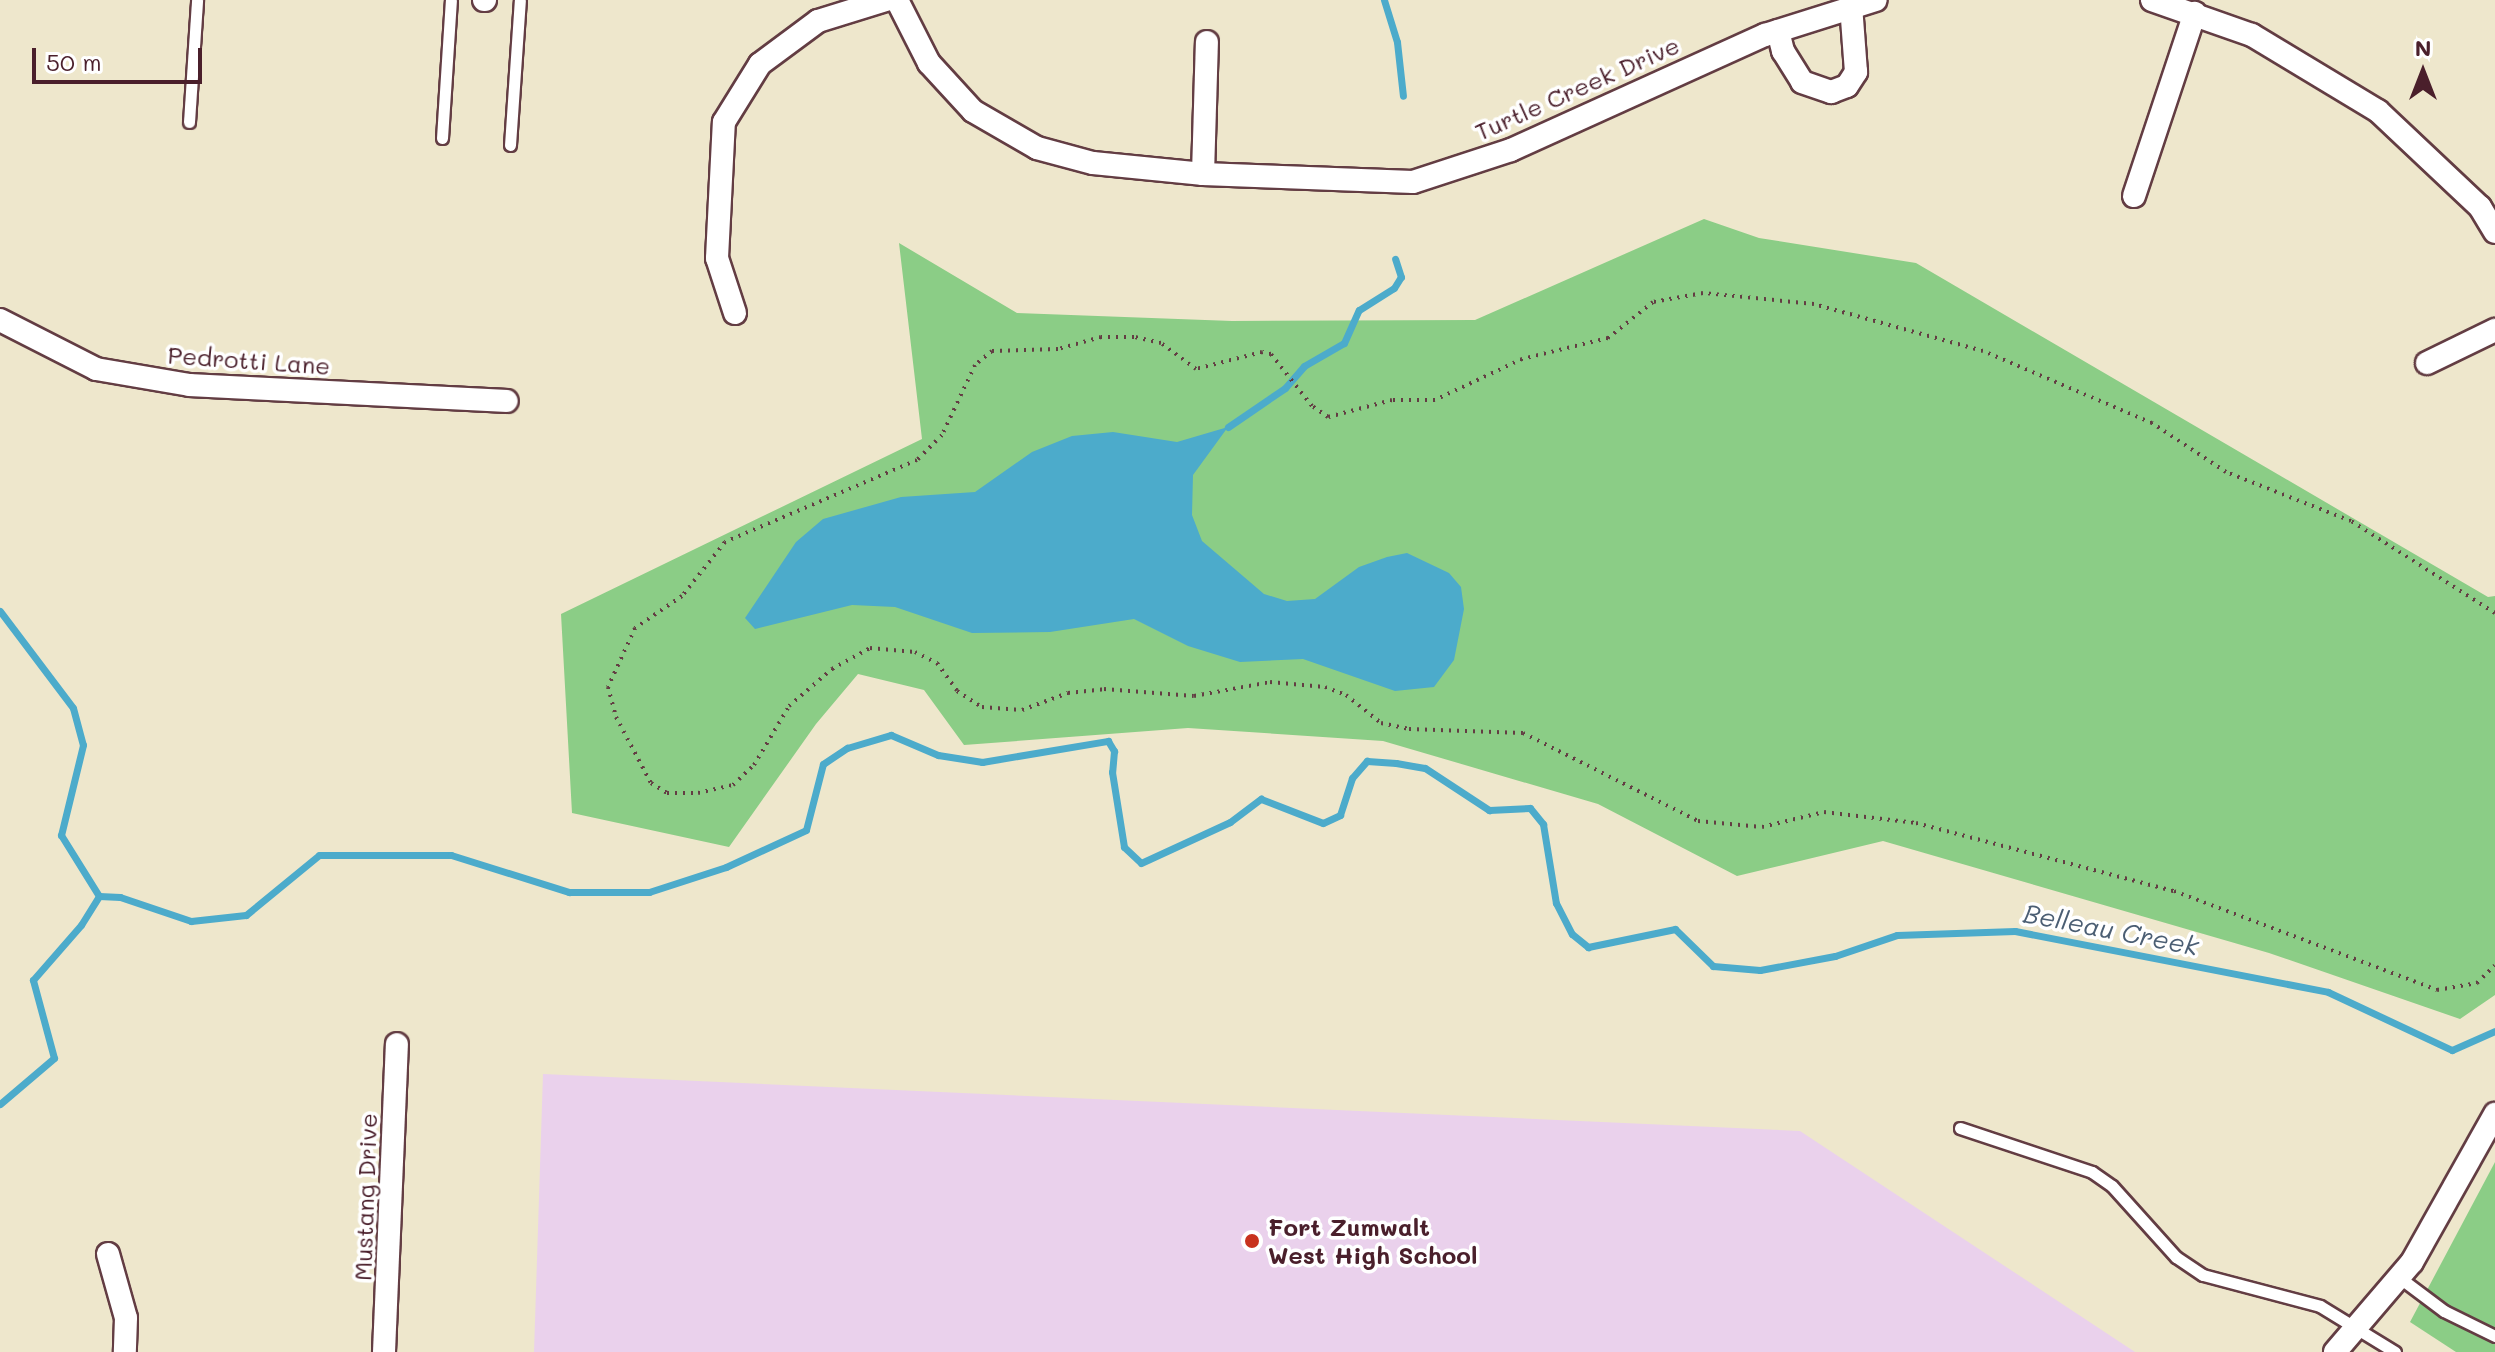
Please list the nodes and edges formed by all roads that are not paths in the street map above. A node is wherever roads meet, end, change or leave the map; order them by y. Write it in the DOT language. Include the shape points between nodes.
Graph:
graph roads {
  1 [pos="197,0"];
  2 [pos="451,0"];
  3 [pos="520,0"];
  4 [pos="886,0"];
  5 [pos="897,0"];
  6 [pos="1876,0"];
  7 [pos="2152,0"];
  8 [pos="1851,6"];
  9 [pos="2195,13"];
  10 [pos="1778,31"];
  11 [pos="1207,42"];
  12 [pos="189,122"];
  13 [pos="442,138"];
  14 [pos="510,145"];
  15 [pos="1203,174"];
  16 [pos="2134,196"];
  17 [pos="2487,201"];
  18 [pos="2495,232"];
  19 [pos="735,313"];
  20 [pos="0,320"];
  21 [pos="2495,330"];
  22 [pos="2427,363"];
  23 [pos="507,401"];
  24 [pos="397,1044"];
  25 [pos="2495,1114"];
  26 [pos="1960,1128"];
  27 [pos="108,1254"];
  28 [pos="2400,1278"];
  29 [pos="2358,1326"];
  30 [pos="2495,1336"];
  31 [pos="125,1352"];
  32 [pos="384,1352"];
  33 [pos="2335,1352"];
  34 [pos="2395,1352"];
  1 -- 12 [label="lane"];
  2 -- 13 [label="lane"];
  3 -- 14 [label="lane"];
  4 -- 19 [label="street" via="818,21 760,64 724,122 717,258"];
  5 -- 15 [label="street, Turtle Creek Drive" via="929,63 973,111 1037,148 1093,163"];
  6 -- 8 [label="street, Turtle Creek Drive"];
  7 -- 9 [label="street"];
  8 -- 10 [label="street, Turtle Creek Drive"];
  8 -- 10 [label="street" via="1856,72 1847,86 1831,92 1802,82"];
  9 -- 16 [label="street"];
  9 -- 17 [label="street" via="2252,35 2378,111"];
  10 -- 15 [label="street, Turtle Creek Drive" via="1601,105 1511,150 1413,182"];
  11 -- 15 [label="street"];
  17 -- 18 [label="street"];
  20 -- 23 [label="street, Pedrotti Lane" via="96,369 190,385"];
  21 -- 22 [label="street"];
  24 -- 32 [label="street, Mustang Drive"];
  25 -- 28 [label="street"];
  26 -- 29 [label="lane" via="2092,1172 2112,1186 2176,1257 2203,1275 2290,1295"];
  27 -- 31 [label="street" via="126,1318"];
  28 -- 29 [label="street"];
  28 -- 30 [label="lane" via="2444,1311"];
  29 -- 33 [label="street"];
  29 -- 34 [label="lane"];
}
